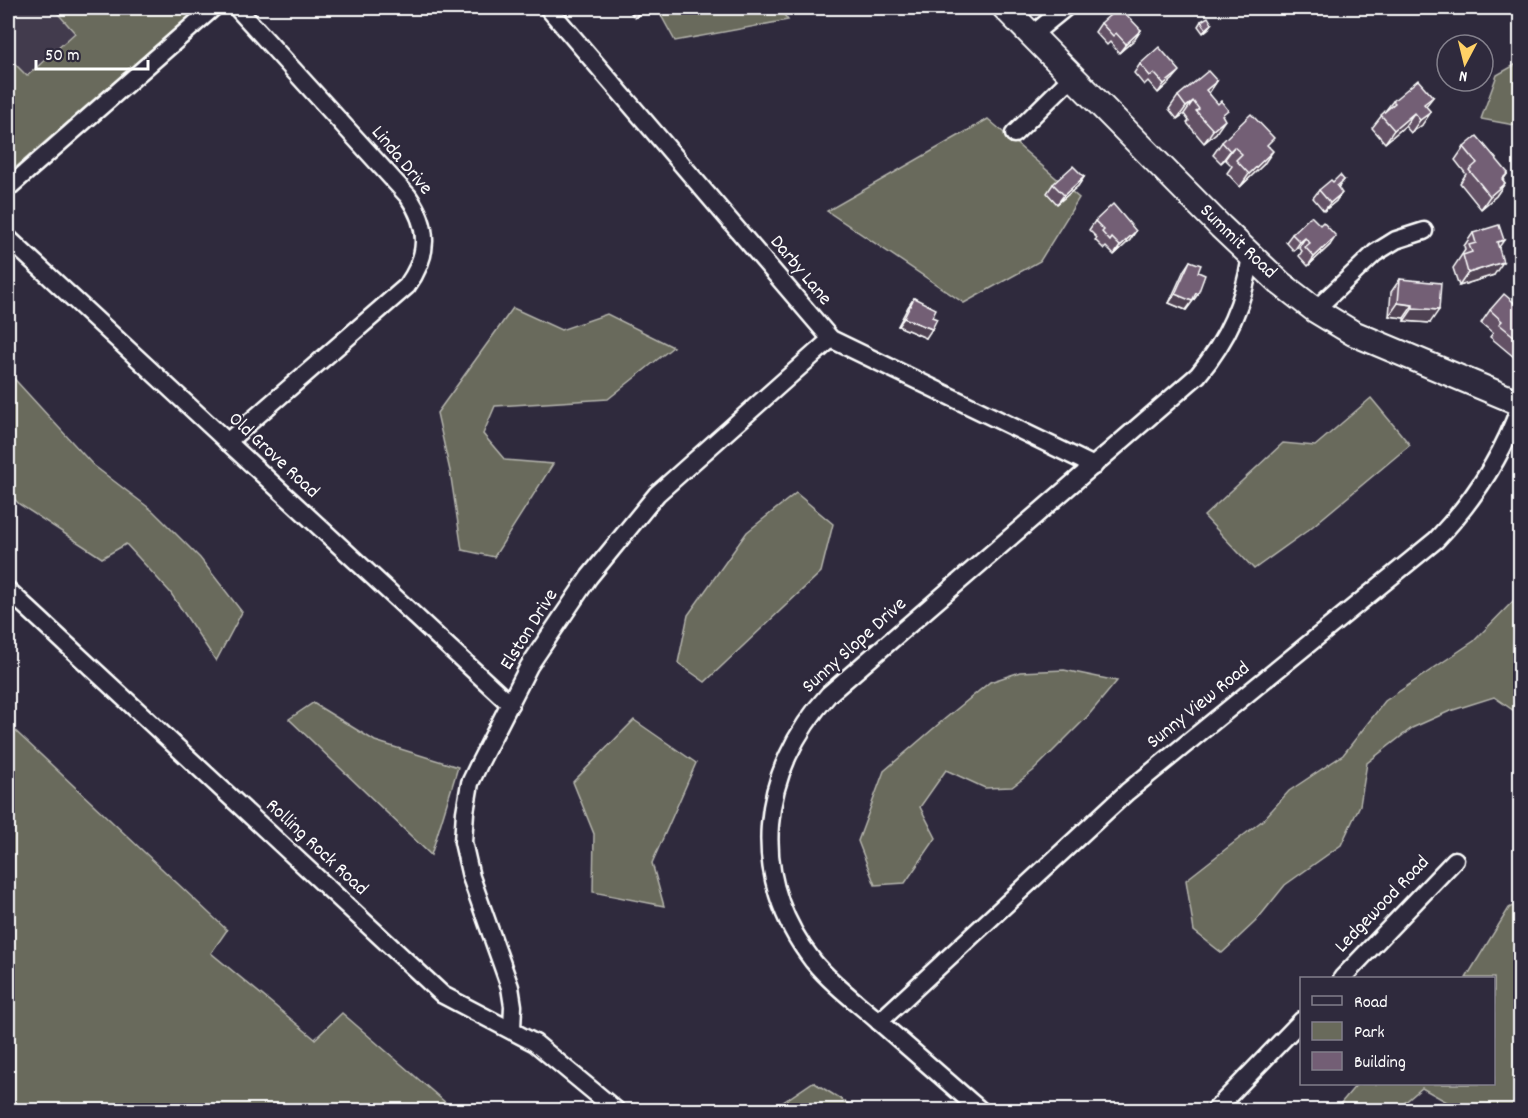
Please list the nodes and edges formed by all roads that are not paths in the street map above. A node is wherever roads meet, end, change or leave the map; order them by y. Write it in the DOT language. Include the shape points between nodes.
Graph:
graph roads {
  1 [pos="213,8"];
  2 [pos="237,8"];
  3 [pos="548,8"];
  4 [pos="1005,8"];
  5 [pos="1065,8"];
  6 [pos="1033,34"];
  7 [pos="1073,76"];
  8 [pos="1014,134"];
  9 [pos="8,188"];
  10 [pos="1424,231"];
  11 [pos="8,238"];
  12 [pos="1251,256"];
  13 [pos="1315,310"];
  14 [pos="831,339"];
  15 [pos="1521,404"];
  16 [pos="227,442"];
  17 [pos="1094,466"];
  18 [pos="8,590"];
  19 [pos="510,704"];
  20 [pos="1455,860"];
  21 [pos="1343,977"];
  22 [pos="879,1022"];
  23 [pos="1300,1022"];
  24 [pos="512,1029"];
  25 [pos="616,1110"];
  26 [pos="980,1110"];
  27 [pos="1215,1110"];
  1 -- 9 [label="street"];
  2 -- 16 [label="street, Linda Drive" via="408,196 421,221 424,248 407,286"];
  3 -- 14 [label="street, Darby Lane"];
  4 -- 6 [label="main road, Summit Road"];
  5 -- 6 [label="street"];
  6 -- 7 [label="main road, Summit Road"];
  7 -- 8 [label="street"];
  7 -- 12 [label="main road, Summit Road"];
  10 -- 13 [label="street" via="1396,240 1375,253"];
  11 -- 16 [label="street, Old Grove Road"];
  12 -- 13 [label="main road, Summit Road"];
  12 -- 17 [label="street, Sunny Slope Drive" via="1242,301 1212,358 1182,390"];
  13 -- 15 [label="main road, Summit Road" via="1353,333"];
  14 -- 17 [label="street, Darby Lane"];
  14 -- 19 [label="street, Elston Drive" via="657,494 589,577 530,666"];
  15 -- 22 [label="street, Sunny View Road" via="1497,461 1459,516 1436,540 1127,792"];
  16 -- 19 [label="street, Old Grove Road"];
  17 -- 22 [label="street, Sunny Slope Drive" via="829,694 802,726 783,763 772,804 770,845 783,907 814,961"];
  18 -- 24 [label="street, Rolling Rock Road" via="443,995"];
  19 -- 24 [label="street, Elston Drive" via="470,783 463,842 510,987"];
  20 -- 21 [label="street, Ledgewood Road"];
  22 -- 26 [label="street, Sunny Slope Drive"];
  23 -- 27 [label="street"];
  24 -- 25 [label="street, Rolling Rock Road" via="535,1043"];
}
